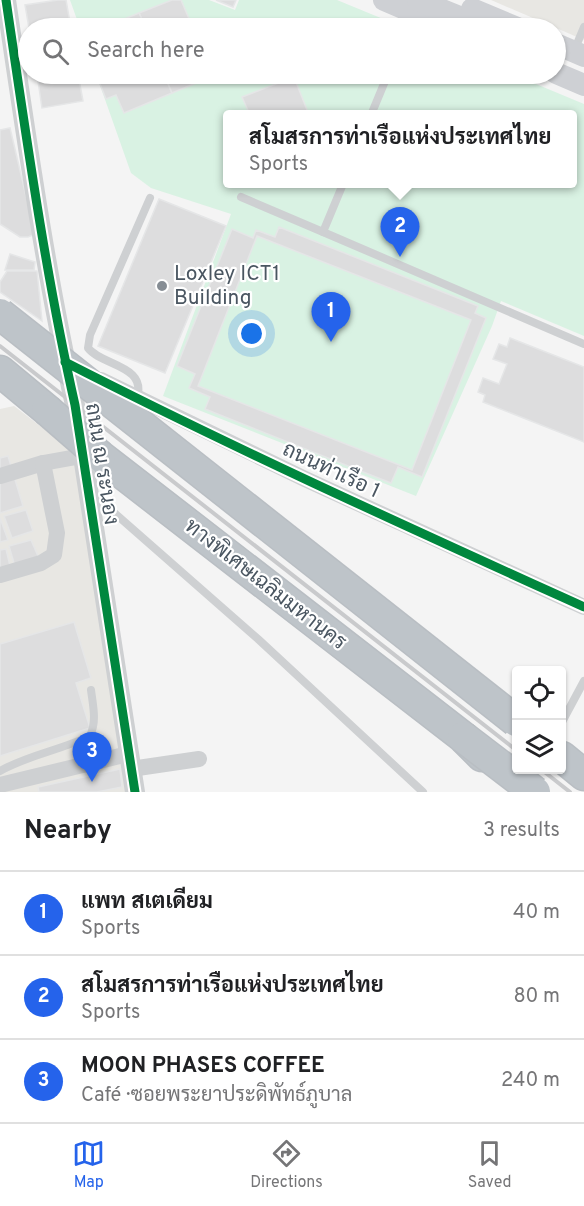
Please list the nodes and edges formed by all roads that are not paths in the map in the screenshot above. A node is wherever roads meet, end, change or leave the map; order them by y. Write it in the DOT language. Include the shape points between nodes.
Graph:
graph roads {
  1 [pos="6,0"];
  2 [pos="384,0"];
  3 [pos="452,0"];
  4 [pos="412,14"];
  5 [pos="433,18"];
  6 [pos="494,18"];
  7 [pos="584,27"];
  8 [pos="0,32"];
  9 [pos="570,51"];
  10 [pos="566,78"];
  11 [pos="384,84"];
  12 [pos="584,85"];
  13 [pos="374,110"];
  14 [pos="22,114"];
  15 [pos="341,188"];
  16 [pos="241,197"];
  17 [pos="150,198"];
  18 [pos="323,232"];
  19 [pos="0,314"];
  20 [pos="584,344"];
  21 [pos="65,362"];
  22 [pos="0,371"];
  23 [pos="0,376"];
  24 [pos="136,398"];
  25 [pos="47,410"];
  26 [pos="82,456"];
  27 [pos="43,463"];
  28 [pos="0,476"];
  29 [pos="111,510"];
  30 [pos="0,575"];
  31 [pos="584,607"];
  32 [pos="584,681"];
  33 [pos="91,690"];
  34 [pos="513,720"];
  35 [pos="562,720"];
  36 [pos="199,759"];
  37 [pos="129,761"];
  38 [pos="566,761"];
  39 [pos="0,771"];
  40 [pos="584,775"];
  41 [pos="0,785"];
  42 [pos="526,788"];
  43 [pos="135,792"];
  44 [pos="423,792"];
  1 -- 14 [label="street, ถนน ณ ระนอง"];
  2 -- 4 [label="main road"];
  3 -- 6 [label="main road"];
  4 -- 5 [label="main road"];
  7 -- 9 [label="lane"];
  8 -- 14 [label="street, ถนน ณ ระนอง"];
  10 -- 12 [label="main road"];
  11 -- 13 [label="lane"];
  14 -- 21 [label="street, ถนน ณ ระนอง"];
  15 -- 18 [label="lane"];
  16 -- 18 [label="lane"];
  17 -- 24 [label="lane" via="90,335 88,348 93,355 134,375"];
  18 -- 20 [label="lane"];
  19 -- 34 [label="highway, bridge"];
  21 -- 24 [label="street, ถนนท่าเรือ 1"];
  21 -- 26 [label="street, ถนน ณ ระนอง"];
  22 -- 25 [label="highway, ทางพิเศษเฉลิมมหานคร"];
  23 -- 25 [label="highway"];
  24 -- 31 [label="street, ถนนท่าเรือ 1"];
  25 -- 42 [label="highway, ทางพิเศษเฉลิมมหานคร, bridge" via="100,456"];
  26 -- 27 [label="street"];
  26 -- 37 [label="street, ถนน ณ ระนอง"];
  27 -- 28 [label="street"];
  27 -- 30 [label="street" via="57,533 54,555"];
  29 -- 44 [label="lane"];
  32 -- 35 [label="lane"];
  33 -- 39 [label="lane" via="94,715 90,736"];
  36 -- 37 [label="street"];
  37 -- 41 [label="street"];
  37 -- 43 [label="street, ถนน ณ ระนอง"];
  38 -- 40 [label="highway"];
}
